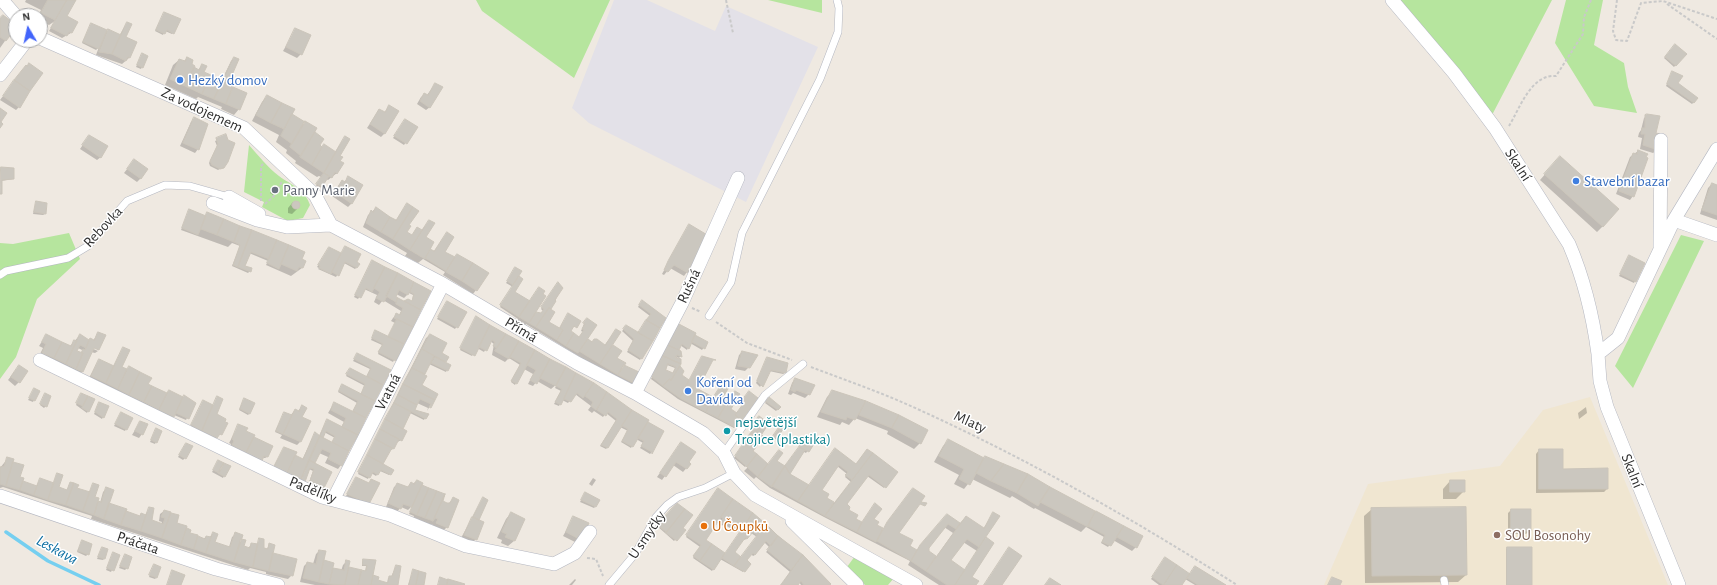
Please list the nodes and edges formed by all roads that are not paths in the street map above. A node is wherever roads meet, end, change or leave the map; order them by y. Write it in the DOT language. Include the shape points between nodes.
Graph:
graph roads {
  1 [pos="2,0"];
  2 [pos="837,0"];
  3 [pos="1392,0"];
  4 [pos="9,8"];
  5 [pos="48,42"];
  6 [pos="21,48"];
  7 [pos="0,75"];
  8 [pos="1661,140"];
  9 [pos="1717,149"];
  10 [pos="738,178"];
  11 [pos="230,197"];
  12 [pos="212,203"];
  13 [pos="1674,220"];
  14 [pos="331,225"];
  15 [pos="287,227"];
  16 [pos="1717,235"];
  17 [pos="1660,251"];
  18 [pos="0,275"];
  19 [pos="444,284"];
  20 [pos="709,316"];
  21 [pos="1598,354"];
  22 [pos="40,360"];
  23 [pos="803,364"];
  24 [pos="635,393"];
  25 [pos="724,453"];
  26 [pos="734,472"];
  27 [pos="0,496"];
  28 [pos="334,500"];
  29 [pos="786,514"];
  30 [pos="590,532"];
  31 [pos="907,583"];
  32 [pos="278,585"];
  33 [pos="609,585"];
  34 [pos="856,585"];
  35 [pos="1679,585"];
  1 -- 4 [label="street"];
  2 -- 20 [label="lane" via="838,32 820,79 742,233 731,282"];
  3 -- 21 [label="street, Skalní" via="1454,73 1502,139 1569,244 1589,305"];
  5 -- 14 [label="street, Za vodojemem" via="244,128 315,195"];
  6 -- 7 [label="street"];
  8 -- 17 [label="street"];
  9 -- 13 [label="street"];
  10 -- 24 [label="street, Rušná" via="682,303"];
  11 -- 15 [label="street"];
  11 -- 18 [label="lane, Rebovka" via="190,186 165,185 127,201 88,246 68,258 6,271"];
  12 -- 15 [label="street" via="257,220"];
  13 -- 16 [label="street"];
  13 -- 17 [label="street"];
  14 -- 15 [label="street"];
  14 -- 19 [label="street, Přímá"];
  17 -- 21 [label="street" via="1618,338"];
  19 -- 24 [label="street, Přímá" via="577,363"];
  19 -- 28 [label="street, Vratná"];
  21 -- 35 [label="street, Skalní" via="1600,381 1607,407"];
  22 -- 28 [label="street, Padělíky" via="322,497"];
  23 -- 25 [label="lane" via="765,395"];
  24 -- 25 [label="street, Přímá" via="703,433"];
  25 -- 26 [label="street, Přímá"];
  26 -- 29 [label="street, Přímá" via="755,495"];
  26 -- 33 [label="lane, U smyčky" via="667,505 656,517 635,554"];
  27 -- 32 [label="street, Práčata" via="216,569"];
  28 -- 30 [label="street, Padělíky" via="390,515 466,546 554,564 575,553"];
  29 -- 31 [label="street"];
  29 -- 34 [label="street"];
}
